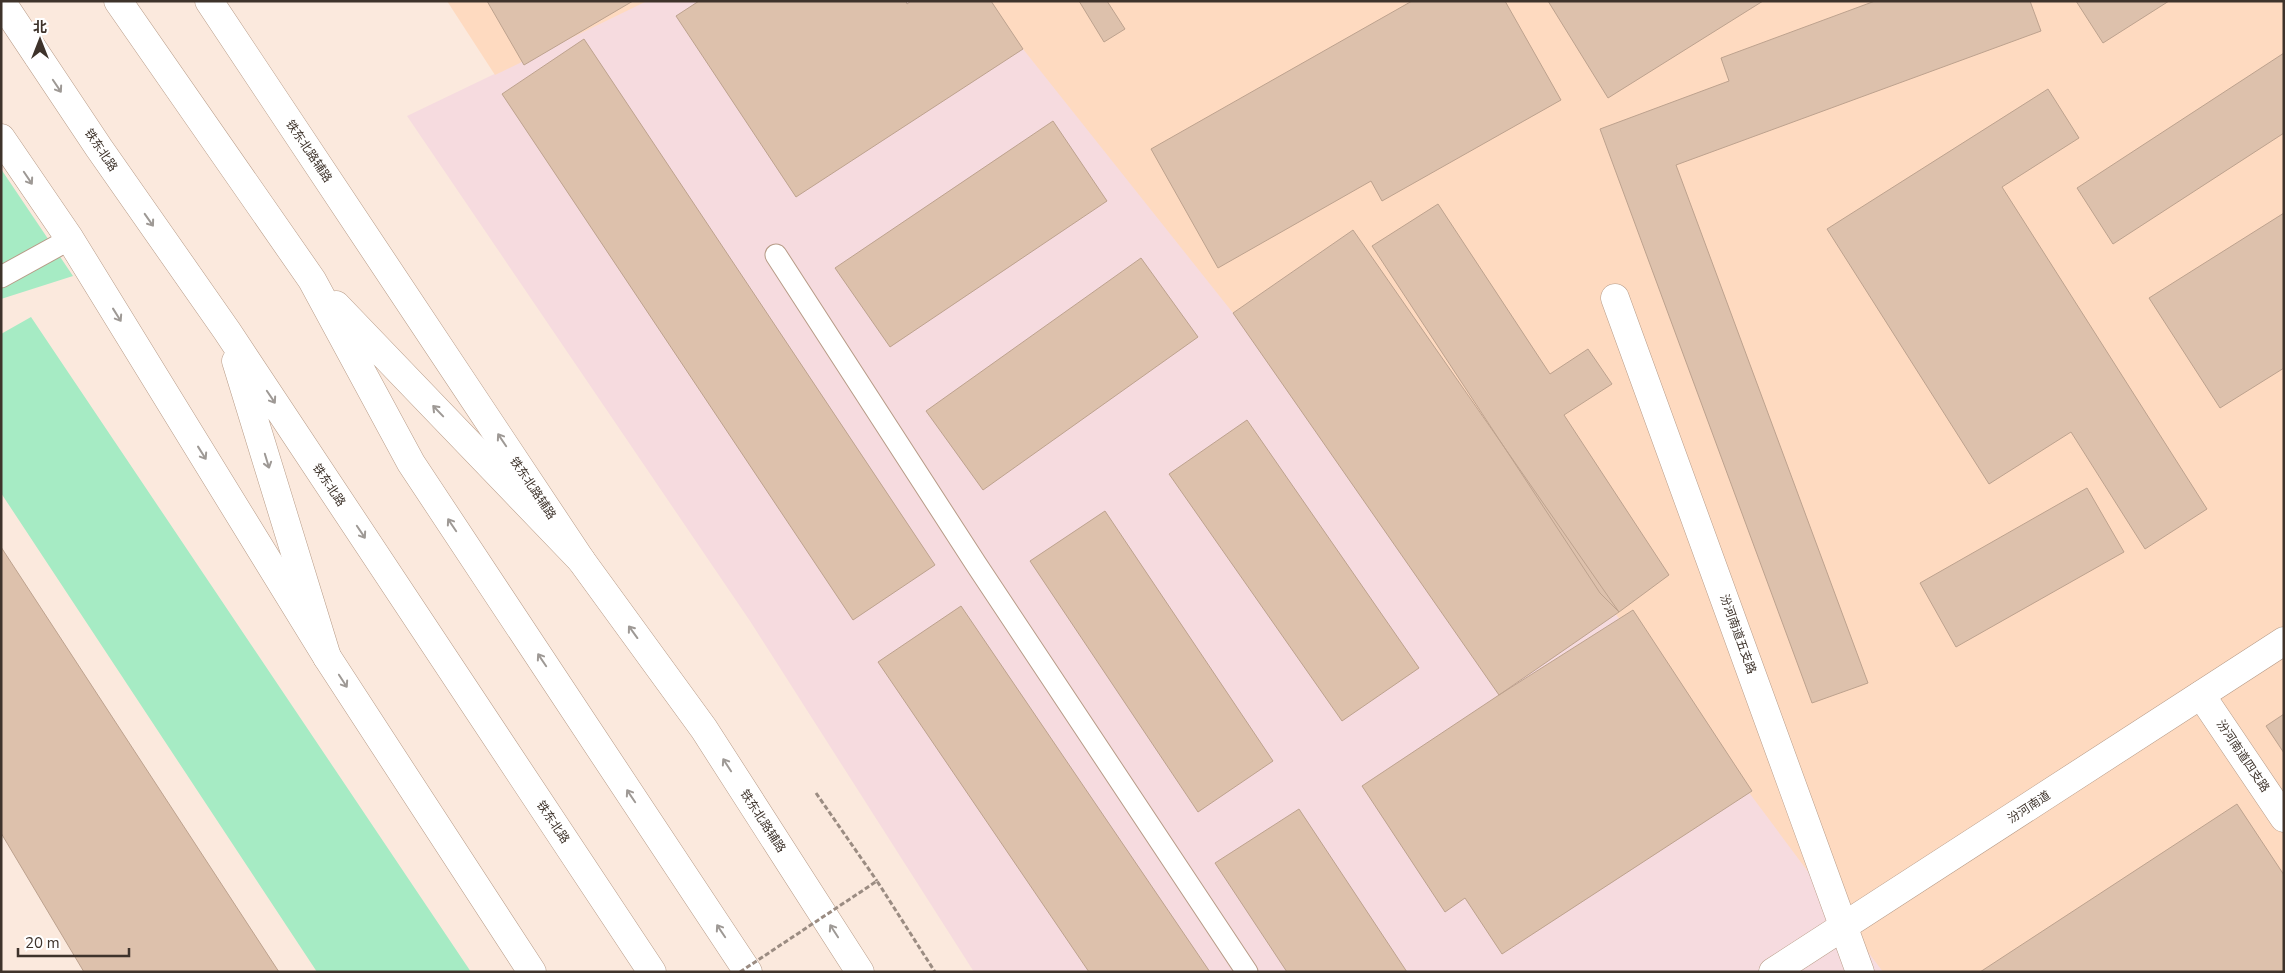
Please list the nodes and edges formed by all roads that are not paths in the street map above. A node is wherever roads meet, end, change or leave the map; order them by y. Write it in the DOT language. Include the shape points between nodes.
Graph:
graph roads {
  1 [pos="2,1"];
  2 [pos="118,1"];
  3 [pos="209,1"];
  4 [pos="1,138"];
  5 [pos="70,239"];
  6 [pos="776,255"];
  7 [pos="1,277"];
  8 [pos="312,280"];
  9 [pos="1615,298"];
  10 [pos="227,331"];
  11 [pos="581,560"];
  12 [pos="2284,642"];
  13 [pos="327,657"];
  14 [pos="2201,695"];
  15 [pos="2284,818"];
  16 [pos="1845,925"];
  17 [pos="532,972"];
  18 [pos="652,972"];
  19 [pos="748,972"];
  20 [pos="860,972"];
  21 [pos="1247,972"];
  22 [pos="1773,972"];
  23 [pos="1860,972"];
  1 -- 10 [label="main road, 铁东北路, one-way" via="99,148"];
  2 -- 8 [label="main road"];
  11 -- 3 [label="main road, 铁东北路辅路, one-way"];
  4 -- 5 [label="main road, one-way"];
  5 -- 7 [label="lane"];
  5 -- 13 [label="main road, one-way"];
  6 -- 21 [label="lane"];
  11 -- 8 [label="main road, one-way"];
  19 -- 8 [label="main road, one-way" via="411,463"];
  9 -- 16 [label="main road, 汾河南道五支路"];
  10 -- 13 [label="main road, one-way"];
  10 -- 18 [label="main road, 铁东北路, one-way"];
  20 -- 11 [label="main road, 铁东北路辅路, one-way" via="704,729"];
  12 -- 14 [label="main road, 汾河南道"];
  13 -- 17 [label="main road, one-way"];
  14 -- 15 [label="main road, 汾河南道四支路"];
  14 -- 16 [label="main road, 汾河南道"];
  16 -- 22 [label="main road, 汾河南道"];
  16 -- 23 [label="main road, 汾河南道五支路"];
}
